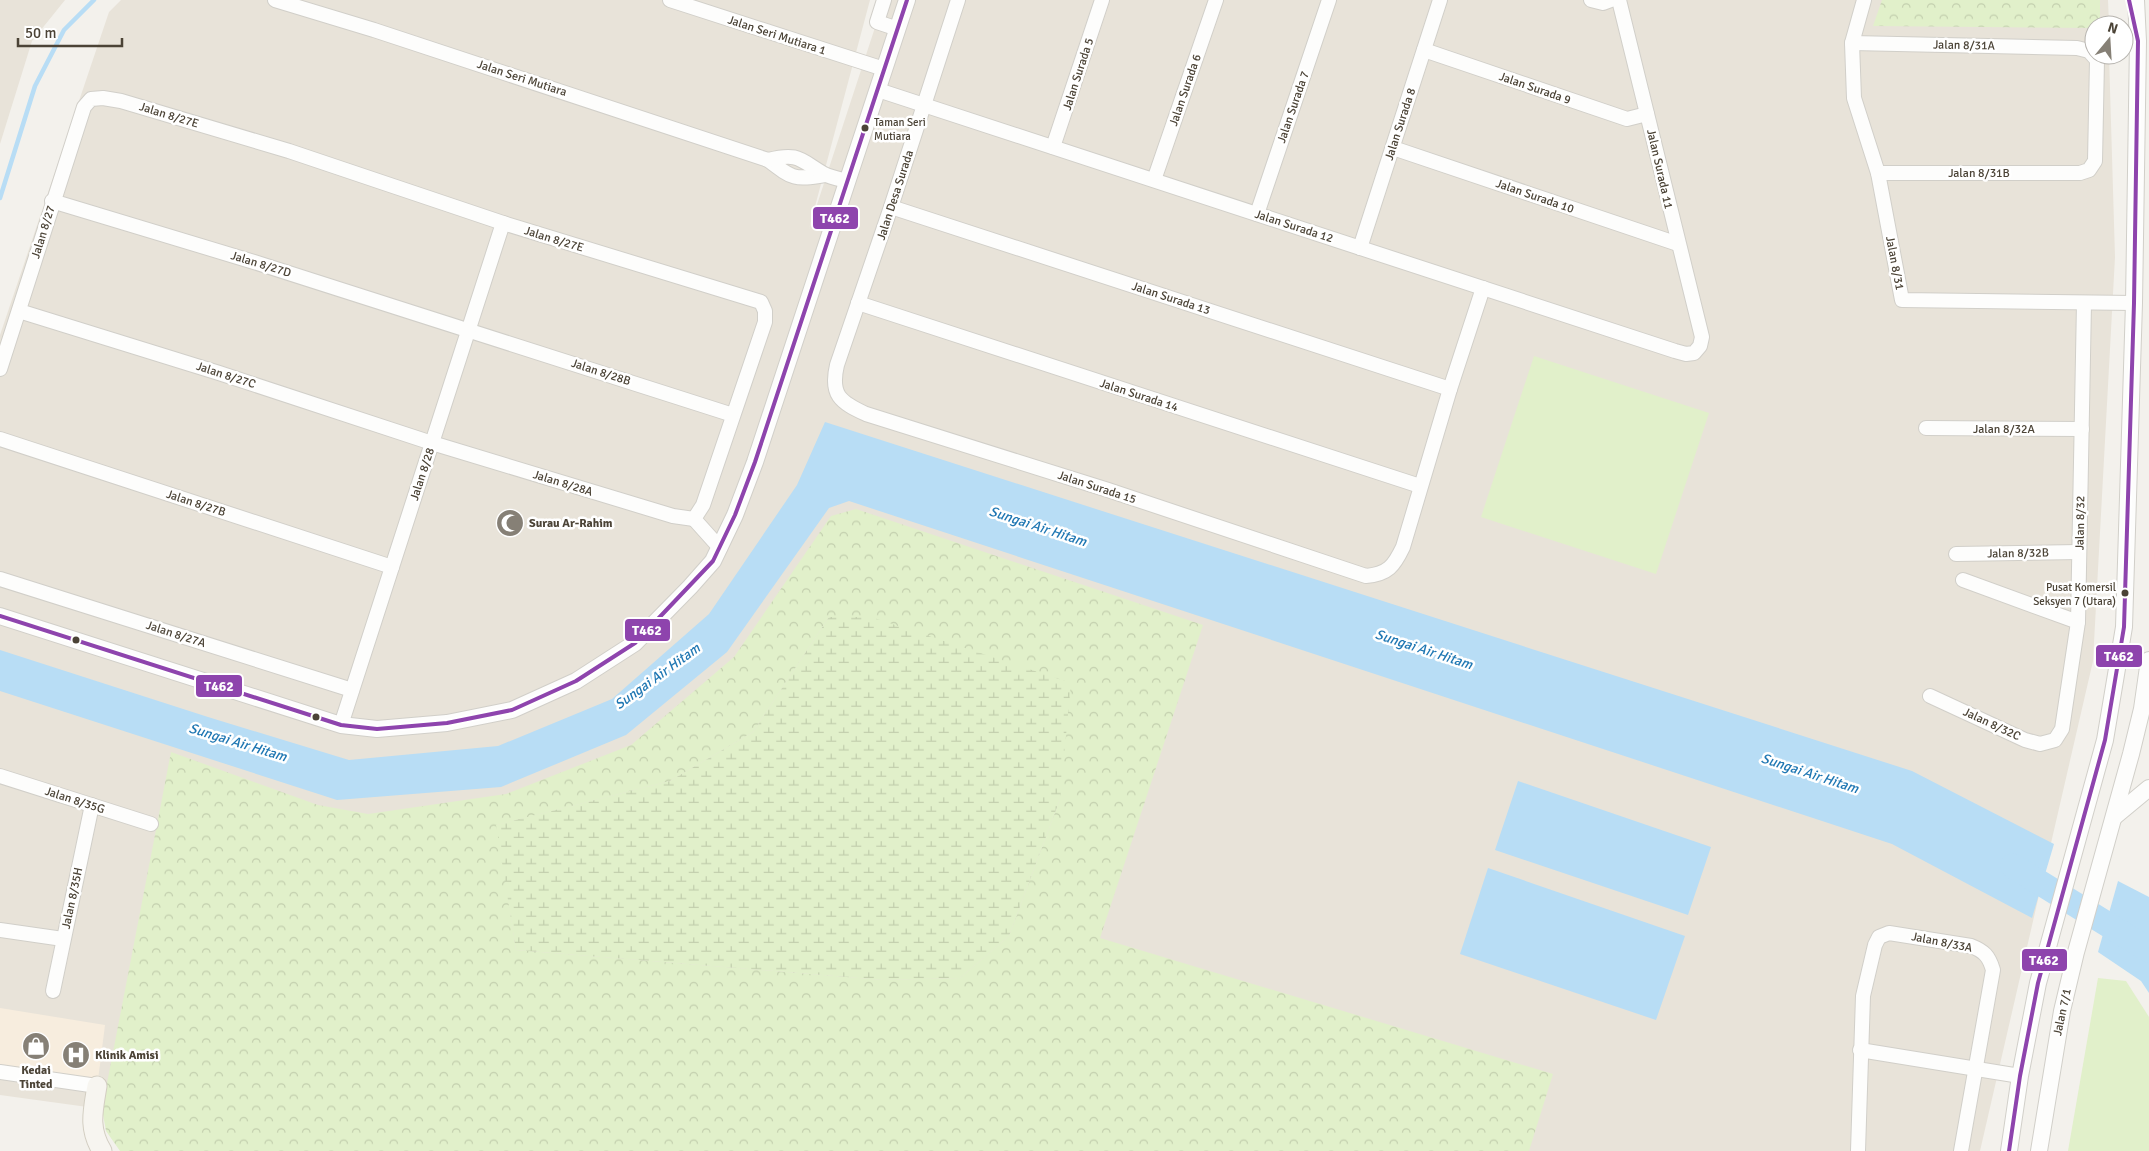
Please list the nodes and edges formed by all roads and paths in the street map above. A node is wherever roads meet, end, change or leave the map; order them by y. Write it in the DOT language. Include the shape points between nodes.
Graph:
graph roads {
  1 [pos="275,0"];
  2 [pos="670,0"];
  3 [pos="884,0"];
  4 [pos="907,0"];
  5 [pos="958,0"];
  6 [pos="1102,0"];
  7 [pos="1216,0"];
  8 [pos="1329,0"];
  9 [pos="1440,0"];
  10 [pos="1591,0"];
  11 [pos="1611,0"];
  12 [pos="1619,0"];
  13 [pos="1864,0"];
  14 [pos="2129,0"];
  15 [pos="2136,0"];
  16 [pos="898,29"];
  17 [pos="2138,41"];
  18 [pos="1852,43"];
  19 [pos="1424,50"];
  20 [pos="884,69"];
  21 [pos="878,90"];
  22 [pos="91,99"];
  23 [pos="924,105"];
  24 [pos="1647,114"];
  25 [pos="1054,147"];
  26 [pos="1393,148"];
  27 [pos="768,160"];
  28 [pos="1878,173"];
  29 [pos="2080,173"];
  30 [pos="825,175"];
  31 [pos="1154,180"];
  32 [pos="846,181"];
  33 [pos="52,201"];
  34 [pos="891,207"];
  35 [pos="1257,214"];
  36 [pos="503,223"];
  37 [pos="1678,244"];
  38 [pos="1360,248"];
  39 [pos="1482,288"];
  40 [pos="858,303"];
  41 [pos="2084,303"];
  42 [pos="2134,303"];
  43 [pos="19,311"];
  44 [pos="468,330"];
  45 [pos="1702,337"];
  46 [pos="0,369"];
  47 [pos="1450,388"];
  48 [pos="835,390"];
  49 [pos="733,415"];
  50 [pos="1926,428"];
  51 [pos="2082,429"];
  52 [pos="0,439"];
  53 [pos="432,443"];
  54 [pos="1420,486"];
  55 [pos="694,519"];
  56 [pos="720,548"];
  57 [pos="2079,552"];
  58 [pos="1956,554"];
  59 [pos="392,567"];
  60 [pos="0,579"];
  61 [pos="1963,580"];
  62 [pos="0,616"];
  63 [pos="2078,622"];
  64 [pos="2149,670"];
  65 [pos="352,690"];
  66 [pos="1930,696"];
  67 [pos="341,725"];
  68 [pos="2055,740"];
  69 [pos="0,776"];
  70 [pos="2149,788"];
  71 [pos="92,805"];
  72 [pos="2114,817"];
  73 [pos="151,824"];
  74 [pos="0,930"];
  75 [pos="64,939"];
  76 [pos="53,991"];
  77 [pos="1860,1050"];
  78 [pos="1976,1068"];
  79 [pos="0,1072"];
  80 [pos="2020,1076"];
  81 [pos="97,1086"];
  82 [pos="102,1151"];
  83 [pos="1858,1151"];
  84 [pos="1961,1151"];
  85 [pos="2009,1151"];
  86 [pos="2039,1151"];
  1 -- 27 [label="street, Jalan Seri Mutiara"];
  2 -- 20 [label="street, Jalan Seri Mutiara 1"];
  3 -- 16 [label="street" via="877,22"];
  4 -- 16 [label="street"];
  5 -- 23 [label="street, Jalan Desa Surada"];
  6 -- 25 [label="street, Jalan Surada 5"];
  7 -- 31 [label="street, Jalan Surada 6"];
  8 -- 35 [label="street, Jalan Surada 7"];
  9 -- 19 [label="street, Jalan Surada 8"];
  10 -- 11 [label="street" via="1603,3"];
  12 -- 24 [label="street, Jalan Surada 11"];
  13 -- 18 [label="street, Jalan 8/31"];
  14 -- 17 [label="street"];
  15 -- 17 [label="street"];
  16 -- 20 [label="street"];
  17 -- 42 [label="street"];
  18 -- 28 [label="street, Jalan 8/31" via="1854,98"];
  18 -- 29 [label="street, Jalan 8/31A" via="2077,48 2089,51 2097,60 2095,161 2089,170"];
  19 -- 24 [label="street, Jalan Surada 9" via="1627,119"];
  19 -- 26 [label="street, Jalan Surada 8"];
  20 -- 21 [label="street"];
  21 -- 23 [label="street, Jalan Surada 12"];
  21 -- 32 [label="street"];
  22 -- 33 [label="street, Jalan 8/27" via="84,107"];
  22 -- 36 [label="street, Jalan 8/27E" via="121,100 289,151"];
  23 -- 25 [label="street, Jalan Surada 12"];
  23 -- 34 [label="street, Jalan Desa Surada"];
  24 -- 37 [label="street, Jalan Surada 11"];
  25 -- 31 [label="street, Jalan Surada 12"];
  26 -- 37 [label="street, Jalan Surada 10"];
  26 -- 38 [label="street, Jalan Surada 8"];
  27 -- 30 [label="street, Jalan Seri Mutiara" via="794,177 802,179"];
  27 -- 30 [label="street, Jalan Seri Mutiara" via="781,156 800,158"];
  28 -- 29 [label="street, Jalan 8/31B"];
  28 -- 41 [label="street, Jalan 8/31" via="1902,300"];
  30 -- 32 [label="street, Jalan Seri Mutiara"];
  31 -- 35 [label="street, Jalan Surada 12"];
  32 -- 56 [label="street" via="755,462"];
  33 -- 43 [label="street, Jalan 8/27"];
  33 -- 44 [label="street, Jalan 8/27D"];
  34 -- 40 [label="street, Jalan Desa Surada"];
  34 -- 47 [label="street, Jalan Surada 13"];
  35 -- 38 [label="street, Jalan Surada 12"];
  36 -- 44 [label="street, Jalan 8/28"];
  36 -- 49 [label="street, Jalan 8/27E" via="761,302 766,311 765,322"];
  37 -- 45 [label="street, Jalan Surada 11"];
  38 -- 39 [label="street, Jalan Surada 12"];
  39 -- 45 [label="street, Jalan Surada 12" via="1686,354 1694,353"];
  39 -- 47 [label="street"];
  40 -- 48 [label="street, Jalan Desa Surada" via="837,365"];
  40 -- 54 [label="street, Jalan Surada 14"];
  41 -- 42 [label="street, Jalan 8/31"];
  41 -- 51 [label="street, Jalan 8/32"];
  42 -- 80 [label="street" via="2124,627 2105,740 2049,939"];
  43 -- 46 [label="street, Jalan 8/27"];
  43 -- 53 [label="street, Jalan 8/27C" via="219,372"];
  44 -- 49 [label="street, Jalan 8/28B"];
  44 -- 53 [label="street, Jalan 8/28"];
  47 -- 54 [label="street"];
  48 -- 54 [label="street, Jalan Surada 15" via="841,400 866,414 1366,576 1380,575 1398,559"];
  49 -- 55 [label="street, Jalan 8/27E" via="703,505"];
  50 -- 51 [label="street, Jalan 8/32A"];
  51 -- 57 [label="street, Jalan 8/32"];
  52 -- 59 [label="street, Jalan 8/27B"];
  53 -- 55 [label="street, Jalan 8/28A" via="673,516"];
  53 -- 59 [label="street, Jalan 8/28"];
  55 -- 56 [label="street"];
  56 -- 67 [label="street" via="690,587 635,643 576,681 512,710 447,723 377,729"];
  57 -- 58 [label="street, Jalan 8/32B"];
  57 -- 63 [label="street, Jalan 8/32"];
  59 -- 65 [label="street, Jalan 8/28"];
  60 -- 65 [label="street, Jalan 8/27A"];
  61 -- 63 [label="street"];
  62 -- 67 [label="street"];
  63 -- 68 [label="street, Jalan 8/32" via="2062,729"];
  64 -- 72 [label="street, Jalan 7/1" via="2138,727"];
  65 -- 67 [label="street, Jalan 8/28"];
  66 -- 68 [label="street, Jalan 8/32C" via="2026,740 2040,744"];
  69 -- 71 [label="street, Jalan 8/35G"];
  70 -- 72 [label="street"];
  71 -- 73 [label="street, Jalan 8/35G"];
  71 -- 75 [label="street, Jalan 8/35H"];
  72 -- 86 [label="street, Jalan 7/1" via="2076,952 2056,1040"];
  74 -- 75 [label="street"];
  75 -- 76 [label="street, Jalan 8/35H"];
  77 -- 78 [label="street"];
  77 -- 78 [label="street, Jalan 8/33A" via="1863,996 1875,945 1879,937 1888,933 1899,934 1971,946 1990,958 1993,970"];
  77 -- 83 [label="street"];
  78 -- 80 [label="street"];
  78 -- 84 [label="street"];
  79 -- 81 [label="street"];
  80 -- 85 [label="street"];
  81 -- 82 [label="main road" via="92,1126"];
}
